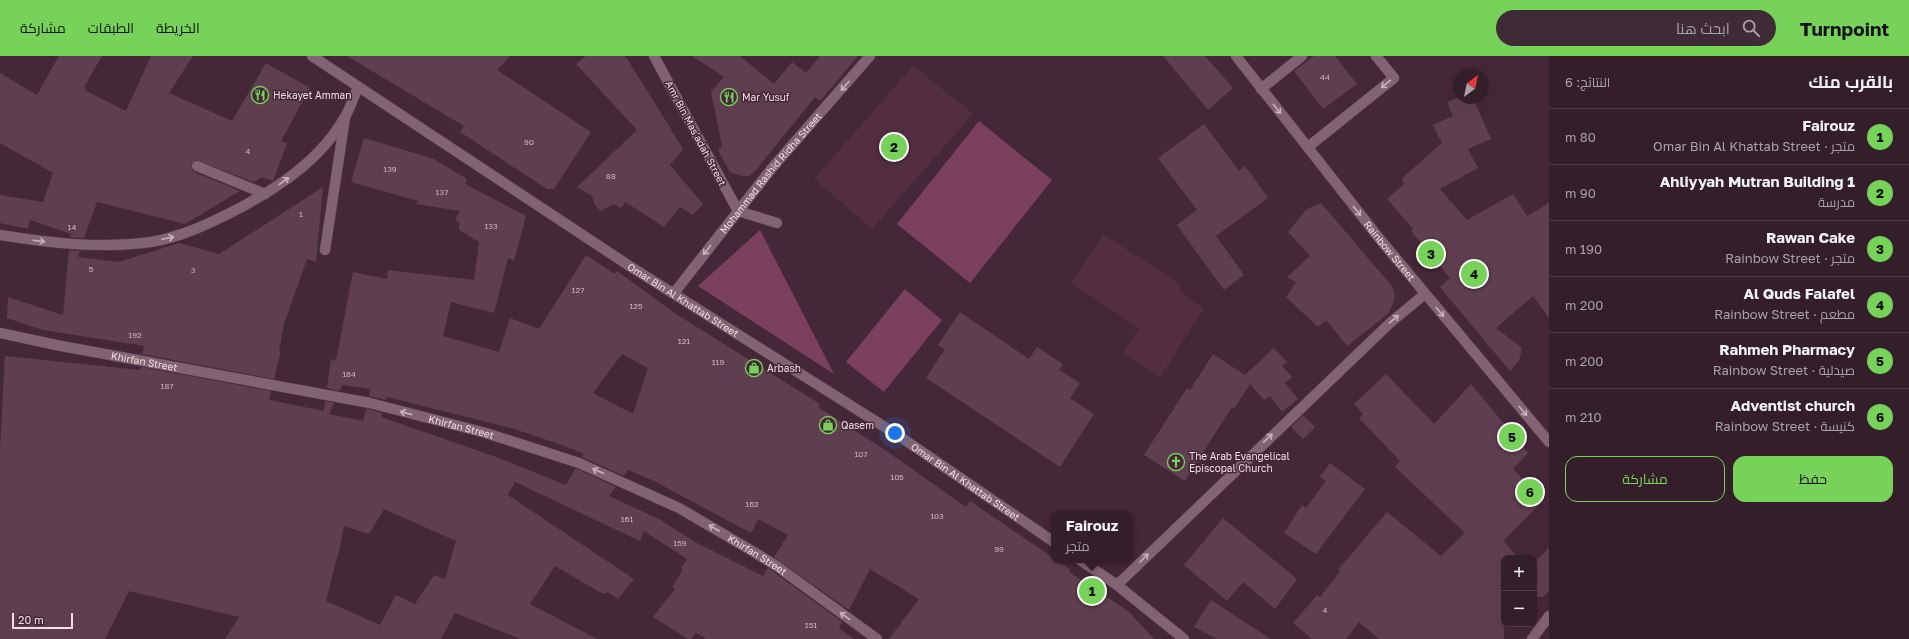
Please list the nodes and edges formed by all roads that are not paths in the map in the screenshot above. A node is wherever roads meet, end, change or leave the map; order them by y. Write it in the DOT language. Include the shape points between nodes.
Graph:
graph roads {
  1 [pos="312,56"];
  2 [pos="654,56"];
  3 [pos="870,56"];
  4 [pos="1236,56"];
  5 [pos="1302,56"];
  6 [pos="1376,56"];
  7 [pos="358,87"];
  8 [pos="1261,89"];
  9 [pos="346,116"];
  10 [pos="1308,147"];
  11 [pos="196,166"];
  12 [pos="265,194"];
  13 [pos="738,211"];
  14 [pos="777,223"];
  15 [pos="0,235"];
  16 [pos="325,250"];
  17 [pos="674,293"];
  18 [pos="1425,294"];
  19 [pos="3,336"];
  20 [pos="1549,442"];
  21 [pos="1051,540"];
  22 [pos="1084,563"];
  23 [pos="1117,585"];
  24 [pos="1549,616"];
  25 [pos="876,639"];
  26 [pos="1184,639"];
  27 [pos="1532,639"];
  1 -- 7 [label="street, Omar Bin Al Khattab Street"];
  2 -- 13 [label="street, Amr Bin Masʻadah Street"];
  3 -- 13 [label="street, Mohammad Rashid Ridha Street, one-way"];
  4 -- 8 [label="street, Rainbow Street"];
  5 -- 8 [label="street"];
  6 -- 10 [label="street, one-way" via="1394,78"];
  7 -- 9 [label="street"];
  7 -- 17 [label="street, Omar Bin Al Khattab Street"];
  8 -- 10 [label="street, Rainbow Street, one-way"];
  12 -- 9 [label="street, one-way" via="309,162"];
  9 -- 16 [label="street"];
  10 -- 18 [label="street, Rainbow Street, one-way"];
  11 -- 12 [label="street"];
  15 -- 12 [label="street, one-way" via="50,242 118,245 151,242 200,228"];
  13 -- 14 [label="street"];
  13 -- 17 [label="street, Mohammad Rashid Ridha Street, one-way"];
  17 -- 21 [label="street, Omar Bin Al Khattab Street" via="899,436"];
  18 -- 20 [label="street, Rainbow Street, one-way"];
  23 -- 18 [label="street, one-way" via="1390,323"];
  25 -- 19 [label="street, Khirfan Street, one-way" via="754,552 679,508 579,463 486,433 370,403"];
  22 -- 23 [label="street"];
  23 -- 26 [label="street"];
  24 -- 27 [label="street"];
}
